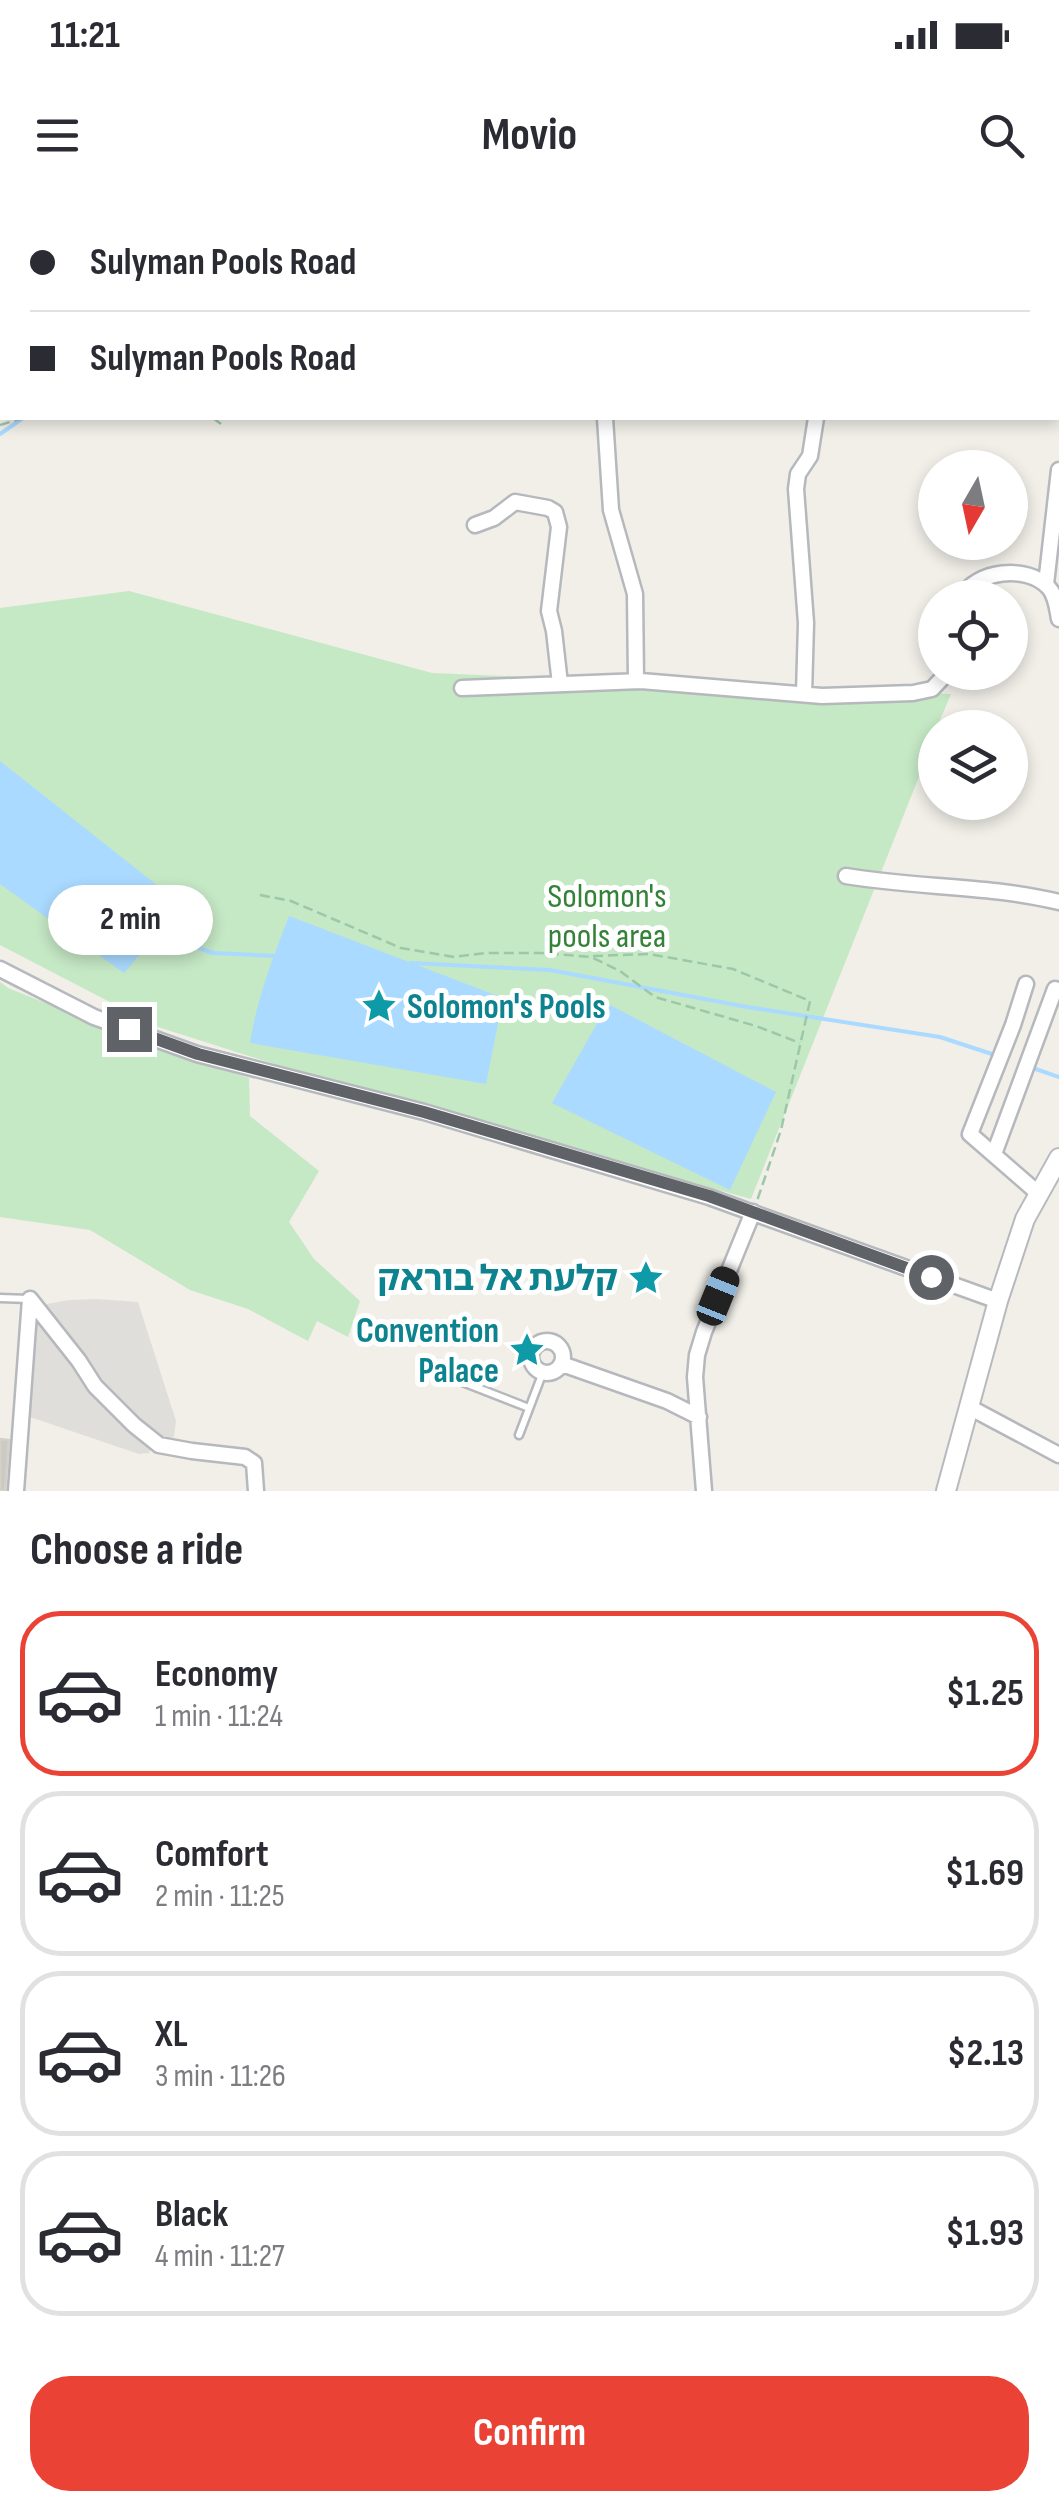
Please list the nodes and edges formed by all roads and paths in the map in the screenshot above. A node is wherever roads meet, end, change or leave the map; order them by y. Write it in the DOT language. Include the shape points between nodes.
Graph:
graph roads {
  1 [pos="215,420"];
  2 [pos="605,420"];
  3 [pos="816,420"];
  4 [pos="220,424"];
  5 [pos="1059,470"];
  6 [pos="475,526"];
  7 [pos="977,580"];
  8 [pos="1046,584"];
  9 [pos="1058,613"];
  10 [pos="636,681"];
  11 [pos="560,684"];
  12 [pos="462,688"];
  13 [pos="927,690"];
  14 [pos="804,694"];
  15 [pos="846,876"];
  16 [pos="260,896"];
  17 [pos="1059,902"];
  18 [pos="591,956"];
  19 [pos="0,968"];
  20 [pos="1055,989"];
  21 [pos="1048,1008"];
  22 [pos="800,1043"];
  23 [pos="994,1154"];
  24 [pos="1059,1158"];
  25 [pos="1039,1194"];
  26 [pos="753,1212"];
  27 [pos="0,1298"];
  28 [pos="30,1300"];
  29 [pos="998,1301"];
  30 [pos="562,1364"];
  31 [pos="429,1369"];
  32 [pos="543,1372"];
  33 [pos="969,1407"];
  34 [pos="529,1408"];
  35 [pos="698,1418"];
  36 [pos="519,1435"];
  37 [pos="1059,1455"];
  38 [pos="16,1491"];
  39 [pos="256,1491"];
  40 [pos="704,1491"];
  41 [pos="946,1491"];
  1 -- 4 [label="path"];
  2 -- 10 [label="street" via="611,510 636,594"];
  3 -- 14 [label="street" via="796,489"];
  5 -- 8 [label="street"];
  6 -- 11 [label="street" via="515,502 555,512 549,611"];
  7 -- 8 [label="street" via="1033,576"];
  8 -- 9 [label="street"];
  10 -- 11 [label="street"];
  10 -- 14 [label="street"];
  11 -- 12 [label="street"];
  13 -- 14 [label="street"];
  15 -- 17 [label="street"];
  16 -- 18 [label="path" via="291,901 401,948 454,957"];
  18 -- 22 [label="path" via="656,996"];
  18 -- 22 [label="path" via="649,954 733,968 810,1001"];
  19 -- 26 [label="street" via="94,1017 198,1054 424,1112"];
  20 -- 21 [label="street"];
  21 -- 23 [label="street"];
  21 -- 23 [label="street" via="1024,991 970,1134"];
  22 -- 26 [label="path" via="781,1130"];
  23 -- 25 [label="street"];
  24 -- 25 [label="main road"];
  25 -- 29 [label="main road"];
  26 -- 29 [label="street"];
  26 -- 35 [label="street" via="697,1355"];
  27 -- 28 [label="lane"];
  28 -- 38 [label="street"];
  28 -- 39 [label="street" via="95,1386 134,1425 159,1444 245,1457 254,1464"];
  29 -- 33 [label="main road"];
  30 -- 32 [label="street"];
  30 -- 32 [label="street" via="556,1345 542,1342 531,1357"];
  30 -- 35 [label="street"];
  31 -- 34 [label="lane"];
  32 -- 34 [label="lane"];
  33 -- 37 [label="street"];
  33 -- 41 [label="main road"];
  34 -- 36 [label="lane"];
  35 -- 40 [label="street"];
}
